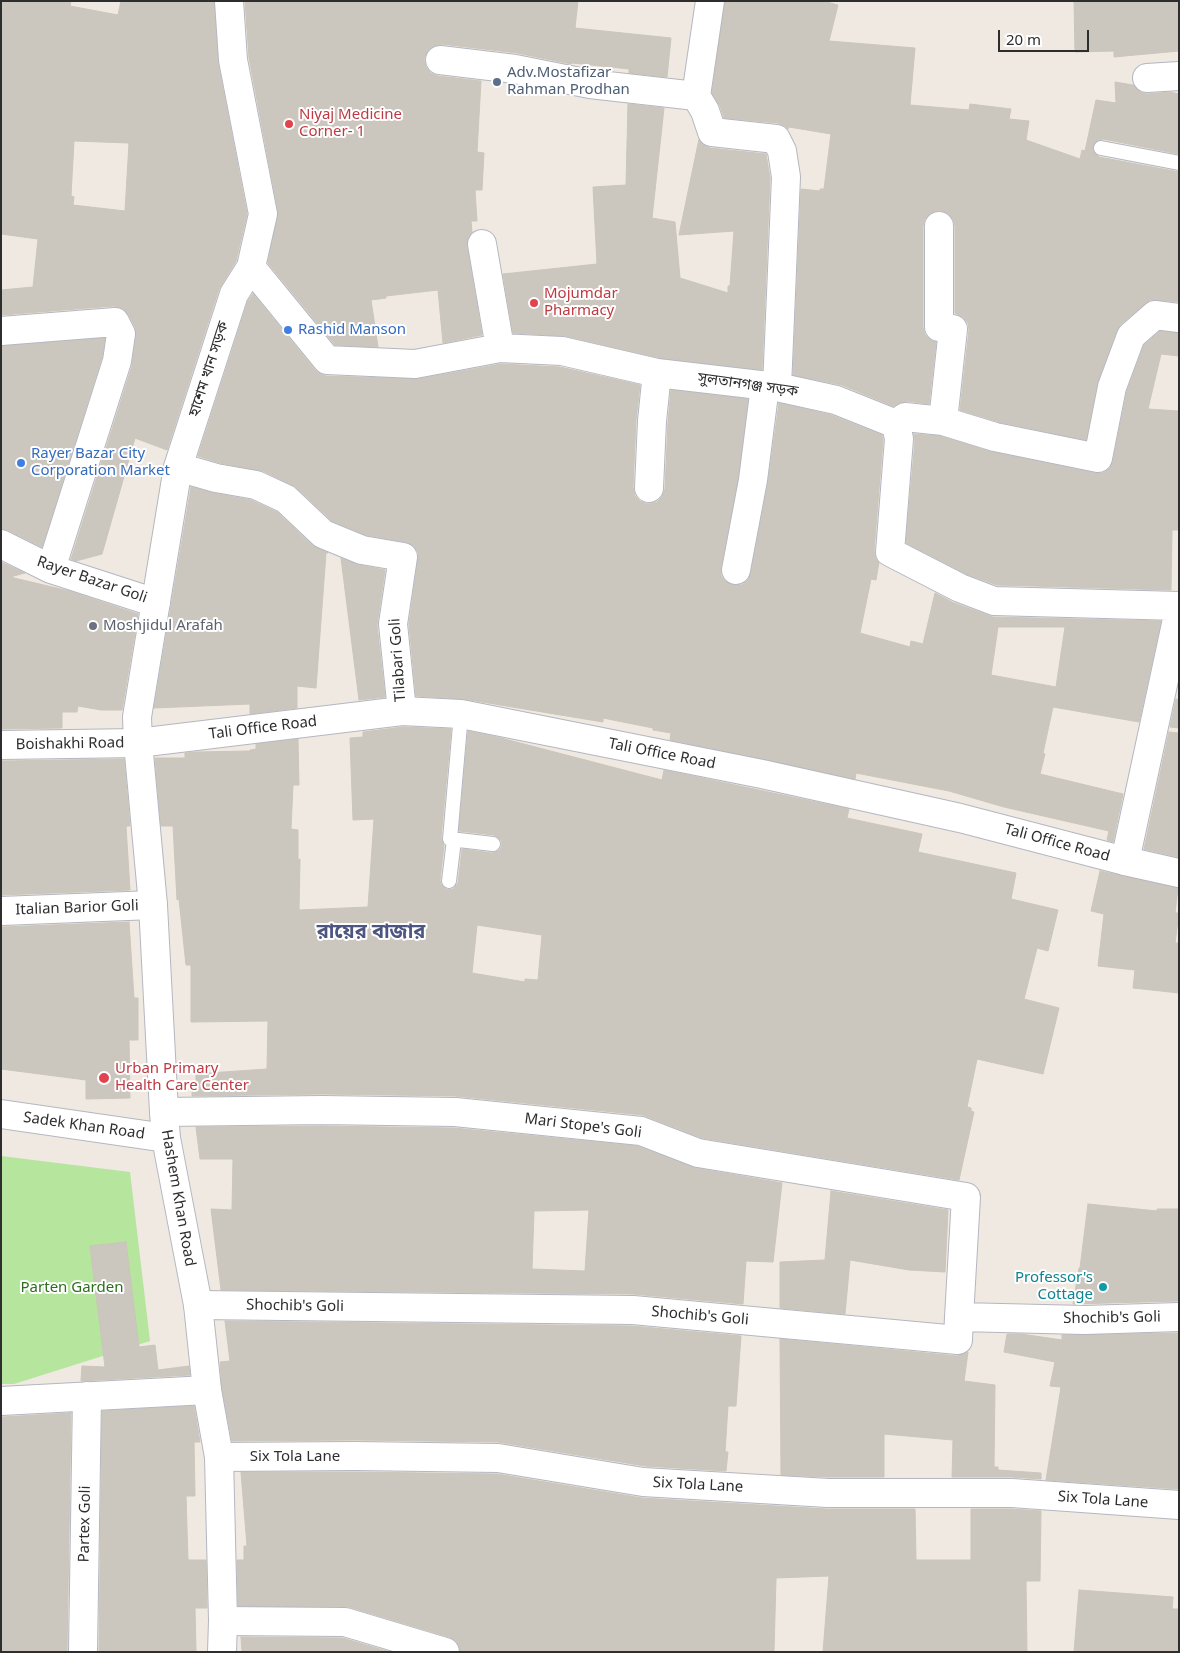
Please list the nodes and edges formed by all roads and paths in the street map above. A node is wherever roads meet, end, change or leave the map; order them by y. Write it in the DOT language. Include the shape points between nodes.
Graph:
graph roads {
  1 [pos="229,1"];
  2 [pos="710,1"];
  3 [pos="440,60"];
  4 [pos="1179,76"];
  5 [pos="1147,78"];
  6 [pos="696,96"];
  7 [pos="1101,148"];
  8 [pos="1179,163"];
  9 [pos="939,226"];
  10 [pos="482,244"];
  11 [pos="251,267"];
  12 [pos="1179,318"];
  13 [pos="1,331"];
  14 [pos="500,348"];
  15 [pos="658,373"];
  16 [pos="771,386"];
  17 [pos="943,421"];
  18 [pos="896,424"];
  19 [pos="178,467"];
  20 [pos="649,488"];
  21 [pos="1,544"];
  22 [pos="51,569"];
  23 [pos="736,570"];
  24 [pos="156,603"];
  25 [pos="1179,608"];
  26 [pos="402,711"];
  27 [pos="460,714"];
  28 [pos="138,743"];
  29 [pos="1,745"];
  30 [pos="454,840"];
  31 [pos="492,844"];
  32 [pos="1125,861"];
  33 [pos="1179,873"];
  34 [pos="448,881"];
  35 [pos="153,905"];
  36 [pos="1,911"];
  37 [pos="1,1114"];
  38 [pos="165,1125"];
  39 [pos="198,1305"];
  40 [pos="959,1317"];
  41 [pos="1179,1317"];
  42 [pos="208,1390"];
  43 [pos="87,1396"];
  44 [pos="1,1401"];
  45 [pos="218,1457"];
  46 [pos="1179,1505"];
  47 [pos="223,1621"];
  48 [pos="83,1652"];
  49 [pos="222,1652"];
  50 [pos="445,1652"];
  1 -- 11 [label="street, হাশেম খান সড়ক" via="233,60 263,214"];
  2 -- 6 [label="street"];
  3 -- 6 [label="street" via="590,84"];
  4 -- 5 [label="street"];
  6 -- 16 [label="street" via="712,132 776,139 782,150 786,177"];
  7 -- 8 [label="lane"];
  9 -- 17 [label="street" via="939,326 953,329"];
  10 -- 14 [label="street"];
  11 -- 14 [label="street, সুলতানগঞ্জ সড়ক" via="327,360 415,364"];
  11 -- 19 [label="street, হাশেম খান সড়ক" via="234,294"];
  12 -- 17 [label="street" via="1154,315 1131,336 1112,387 1098,458 996,437"];
  13 -- 22 [label="street" via="114,322 120,334 117,361"];
  14 -- 15 [label="street, সুলতানগঞ্জ সড়ক" via="562,350"];
  15 -- 16 [label="street, সুলতানগঞ্জ সড়ক"];
  15 -- 20 [label="street"];
  16 -- 18 [label="street, সুলতানগঞ্জ সড়ক" via="836,400"];
  16 -- 23 [label="street"];
  17 -- 18 [label="street" via="905,417"];
  18 -- 25 [label="street" via="899,439 890,552 960,588 994,601"];
  19 -- 24 [label="street, হাশেম খান সড়ক"];
  19 -- 26 [label="street, Tilabari Goli" via="256,485 286,499 322,534 362,550 403,557 393,624"];
  21 -- 22 [label="street, Rayer Bazar Goli"];
  22 -- 24 [label="street, Rayer Bazar Goli"];
  24 -- 28 [label="street, হাশেম খান সড়ক" via="137,717"];
  25 -- 32 [label="street"];
  26 -- 27 [label="street, Tali Office Road"];
  26 -- 28 [label="street, Tali Office Road"];
  27 -- 30 [label="lane" via="450,839"];
  27 -- 32 [label="street, Tali Office Road" via="762,774 960,818"];
  28 -- 29 [label="street, Boishakhi Road"];
  28 -- 35 [label="street, Hashem Khan Road"];
  30 -- 31 [label="lane"];
  30 -- 34 [label="lane"];
  32 -- 33 [label="street, Tali Office Road"];
  35 -- 36 [label="street, Italian Barior Goli"];
  35 -- 38 [label="street, Hashem Khan Road"];
  37 -- 38 [label="street, Sadek Khan Road"];
  38 -- 39 [label="street, Hashem Khan Road"];
  38 -- 40 [label="street, Mari Stope's Goli" via="322,1110 456,1112 640,1130 698,1153 966,1197"];
  39 -- 40 [label="street, Shochib's Goli" via="633,1310 958,1340"];
  39 -- 42 [label="street, Hashem Khan Road"];
  40 -- 41 [label="street, Shochib's Goli" via="1085,1320"];
  42 -- 43 [label="street"];
  42 -- 45 [label="street, Hashem Khan Road"];
  43 -- 44 [label="street"];
  43 -- 48 [label="street, Partex Goli"];
  45 -- 46 [label="street, Six Tola Lane" via="498,1458 643,1482 828,1493 1012,1493"];
  45 -- 47 [label="street, Hashem Khan Road"];
  47 -- 49 [label="street, Hashem Khan Road"];
  47 -- 50 [label="street" via="345,1622"];
}
